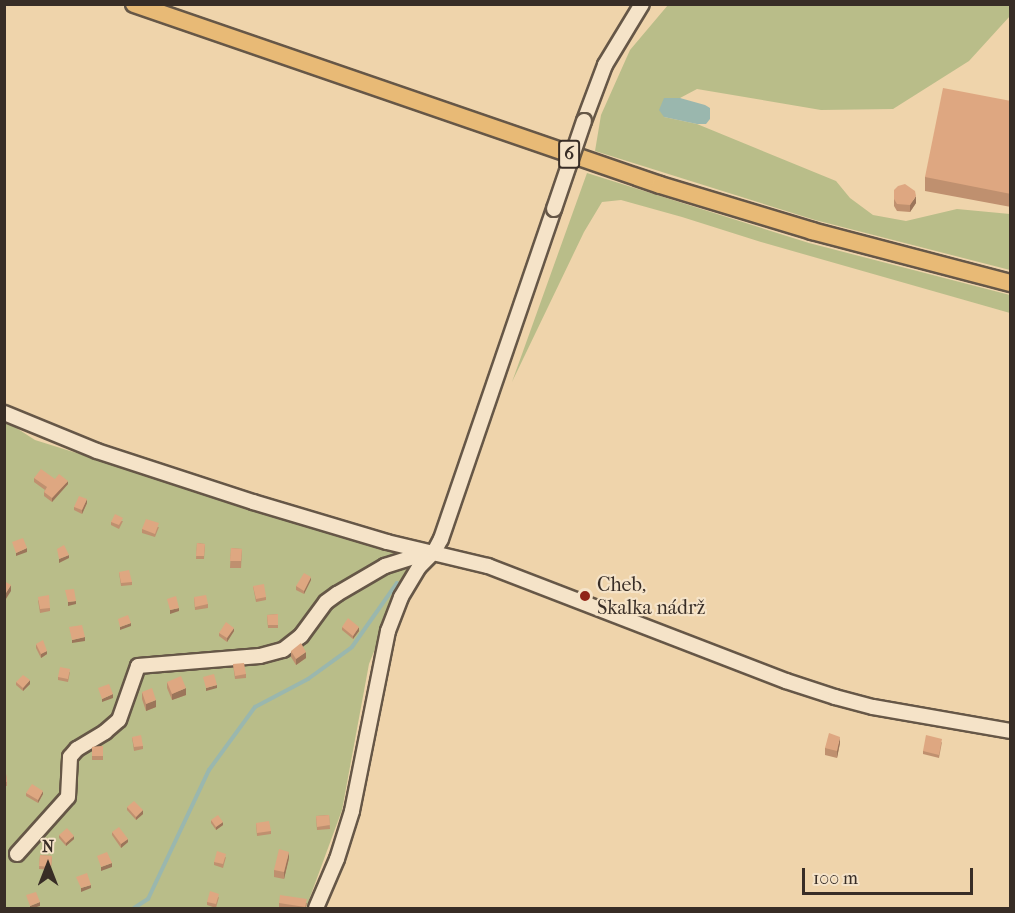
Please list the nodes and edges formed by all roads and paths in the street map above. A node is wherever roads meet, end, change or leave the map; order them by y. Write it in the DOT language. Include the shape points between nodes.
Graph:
graph roads {
  1 [pos="134,4"];
  2 [pos="642,4"];
  3 [pos="1011,283"];
  4 [pos="4,413"];
  5 [pos="434,552"];
  6 [pos="1011,731"];
  7 [pos="17,854"];
  8 [pos="316,909"];
  1 -- 3 [label="main road, 6" via="660,185 812,231"];
  2 -- 5 [label="street, bridge" via="606,65 584,120"];
  4 -- 5 [label="street" via="97,450 254,502"];
  5 -- 6 [label="street" via="488,566 835,697"];
  5 -- 7 [label="street" via="385,566 337,594 326,602 301,636 283,650 260,656 138,666 119,720 70,757 68,797"];
  5 -- 8 [label="street" via="419,567 401,597 388,631 352,811"];
}
